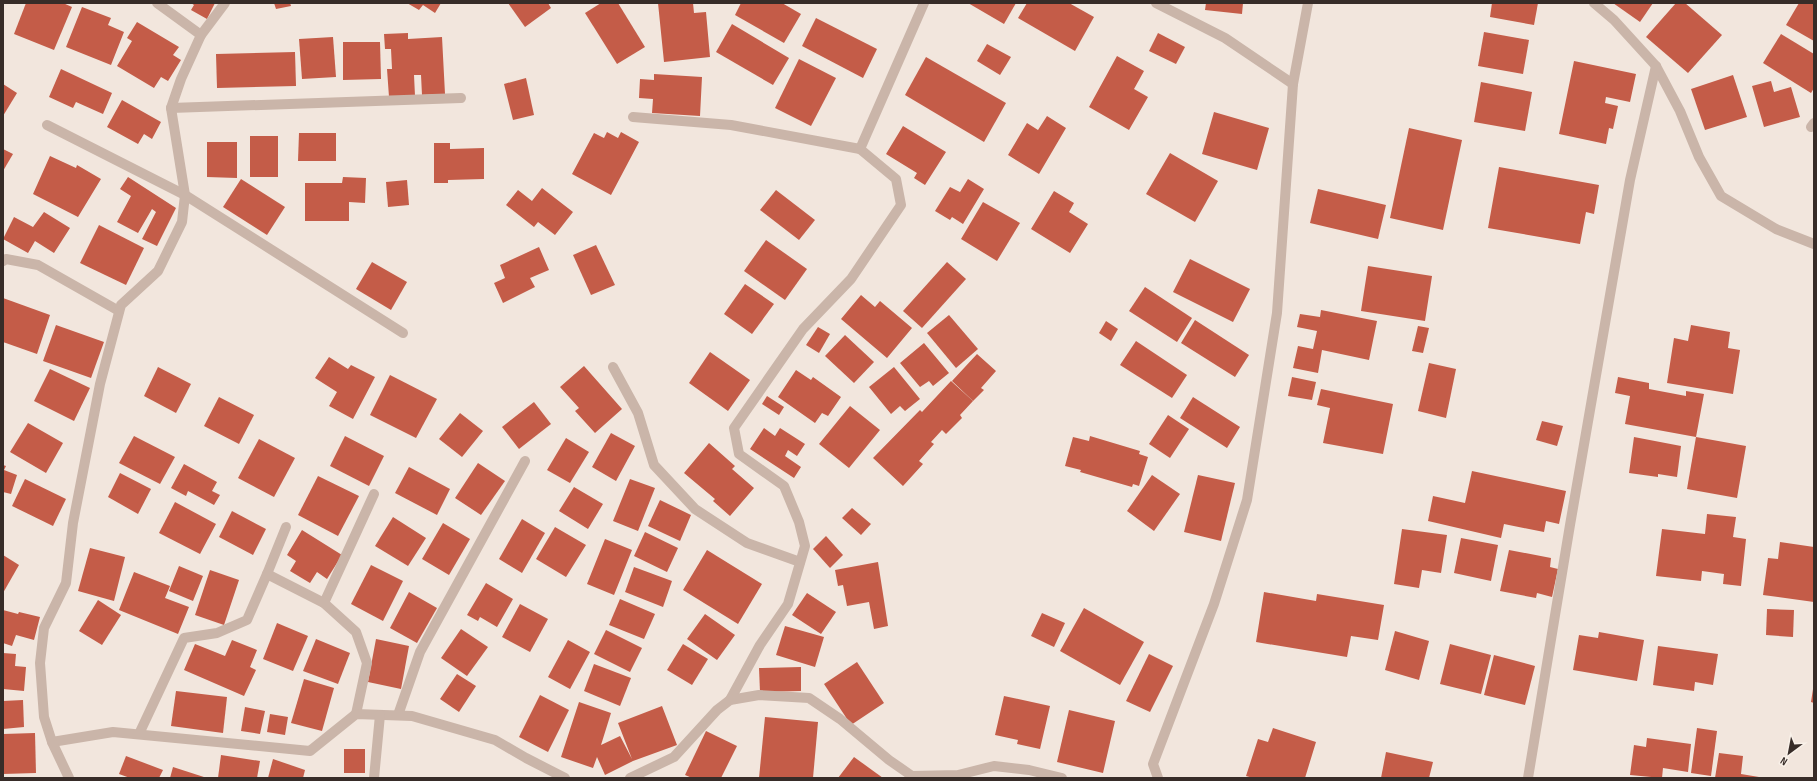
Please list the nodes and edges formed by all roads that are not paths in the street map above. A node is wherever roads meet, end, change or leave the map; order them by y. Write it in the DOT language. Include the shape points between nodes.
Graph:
graph roads {
  1 [pos="157,3"];
  2 [pos="225,3"];
  3 [pos="924,3"];
  4 [pos="1156,3"];
  5 [pos="1308,3"];
  6 [pos="1594,3"];
  7 [pos="1167,6"];
  8 [pos="202,35"];
  9 [pos="1656,66"];
  10 [pos="1293,84"];
  11 [pos="461,98"];
  12 [pos="171,108"];
  13 [pos="633,117"];
  14 [pos="47,125"];
  15 [pos="860,149"];
  16 [pos="185,196"];
  17 [pos="1814,244"];
  18 [pos="3,261"];
  19 [pos="119,311"];
  20 [pos="403,333"];
  21 [pos="613,367"];
  22 [pos="525,461"];
  23 [pos="374,494"];
  24 [pos="286,528"];
  25 [pos="800,562"];
  26 [pos="267,574"];
  27 [pos="324,603"];
  28 [pos="730,700"];
  29 [pos="356,714"];
  30 [pos="380,715"];
  31 [pos="398,715"];
  32 [pos="139,734"];
  33 [pos="52,742"];
  34 [pos="69,778"];
  35 [pos="374,778"];
  36 [pos="565,778"];
  37 [pos="630,778"];
  38 [pos="1062,778"];
  39 [pos="1158,778"];
  40 [pos="1528,778"];
  1 -- 8 [label="street"];
  2 -- 8 [label="street"];
  3 -- 15 [label="street"];
  4 -- 7 [label="street"];
  5 -- 10 [label="street"];
  6 -- 9 [label="street" via="1614,20"];
  7 -- 10 [label="street" via="1225,38"];
  8 -- 12 [label="street" via="181,79"];
  9 -- 17 [label="street" via="1680,111 1699,157 1721,196 1776,229"];
  9 -- 40 [label="street" via="1630,180"];
  10 -- 39 [label="street" via="1277,313 1247,500 1214,604 1153,764"];
  11 -- 12 [label="street"];
  12 -- 16 [label="street"];
  13 -- 15 [label="street" via="730,125"];
  14 -- 16 [label="street"];
  15 -- 25 [label="street" via="896,179 901,205 851,279 803,329 734,428 739,454 784,486 799,522 805,546"];
  16 -- 19 [label="street" via="182,222 158,271 121,305"];
  16 -- 20 [label="street"];
  18 -- 19 [label="street" via="6,259 38,265"];
  19 -- 33 [label="street" via="100,384 76,508 66,583 44,628 40,663 44,717"];
  21 -- 25 [label="street" via="638,413 654,465 695,509 747,543"];
  22 -- 31 [label="street" via="420,652"];
  23 -- 27 [label="street"];
  24 -- 26 [label="street"];
  25 -- 28 [label="street" via="788,604 760,645"];
  26 -- 27 [label="street"];
  26 -- 32 [label="street" via="247,620 217,634 184,638"];
  27 -- 29 [label="street" via="356,632 367,663"];
  28 -- 37 [label="street" via="716,710 674,757"];
  28 -- 38 [label="street" via="759,695 809,698 912,776 958,775 994,766 1029,770"];
  29 -- 30 [label="street"];
  29 -- 32 [label="street" via="310,751"];
  30 -- 31 [label="street"];
  30 -- 35 [label="street"];
  31 -- 36 [label="street" via="412,716 495,740"];
  32 -- 33 [label="street" via="113,732"];
  33 -- 34 [label="street"];
}
